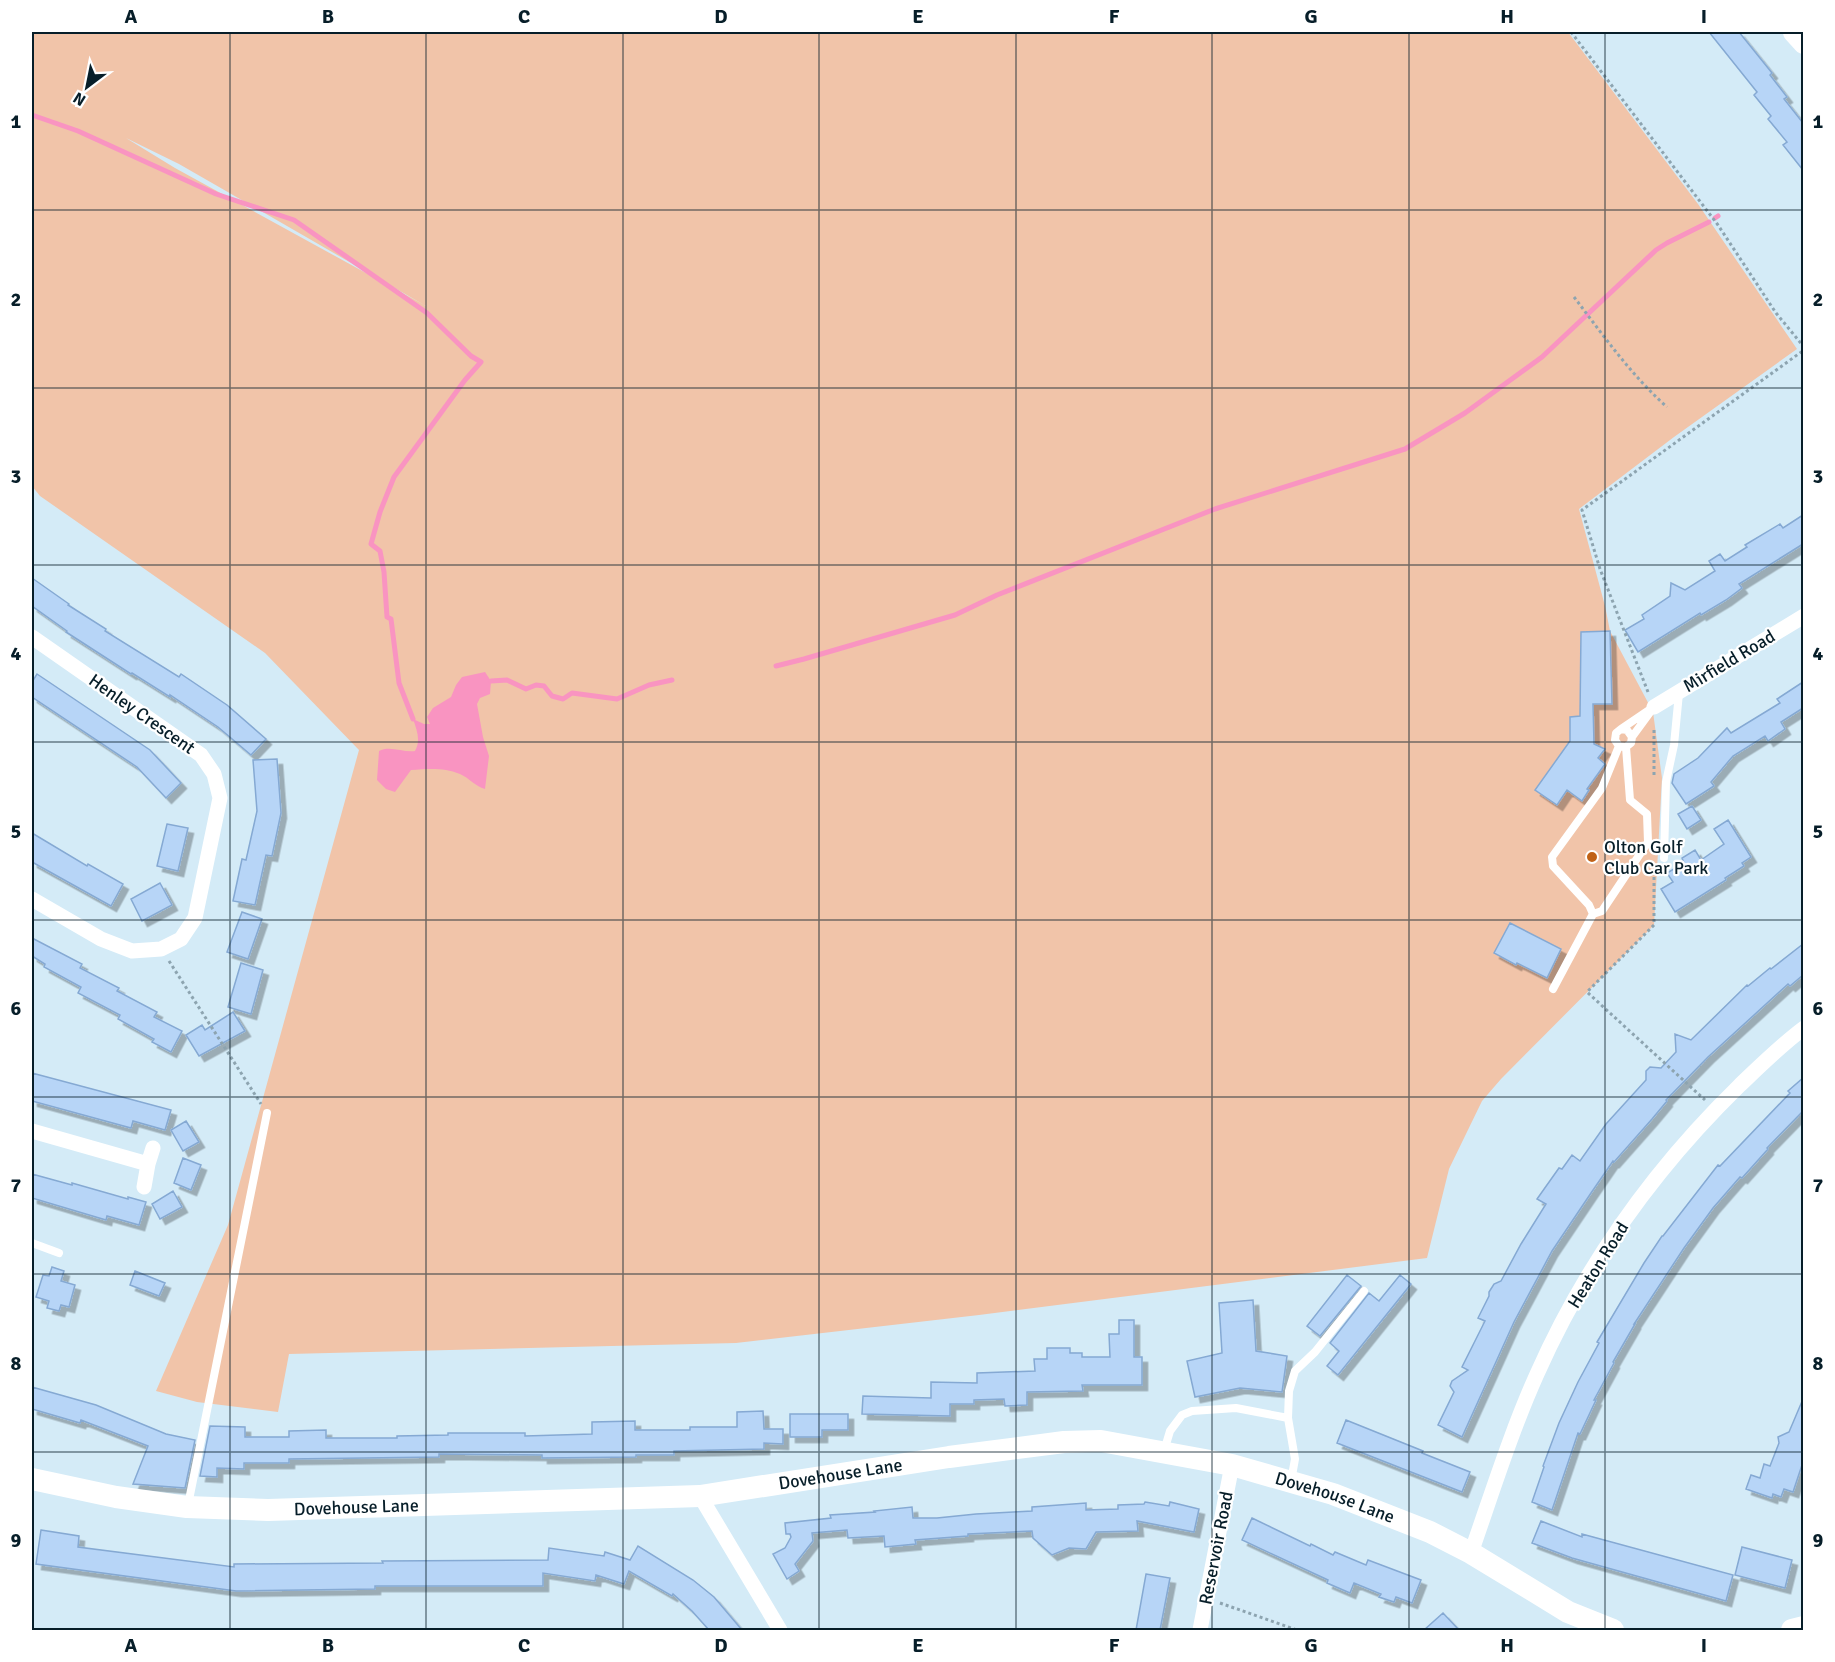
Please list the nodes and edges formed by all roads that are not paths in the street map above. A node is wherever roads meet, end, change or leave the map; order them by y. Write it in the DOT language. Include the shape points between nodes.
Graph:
graph roads {
  1 [pos="1794,32"];
  2 [pos="1803,44"];
  3 [pos="1803,616"];
  4 [pos="32,637"];
  5 [pos="1679,692"];
  6 [pos="1654,707"];
  7 [pos="1621,729"];
  8 [pos="1632,737"];
  9 [pos="1622,746"];
  10 [pos="1664,858"];
  11 [pos="32,899"];
  12 [pos="1593,914"];
  13 [pos="1553,989"];
  14 [pos="1803,1028"];
  15 [pos="267,1113"];
  16 [pos="32,1131"];
  17 [pos="153,1148"];
  18 [pos="148,1164"];
  19 [pos="144,1186"];
  20 [pos="32,1243"];
  21 [pos="59,1253"];
  22 [pos="1364,1291"];
  23 [pos="1288,1418"];
  24 [pos="1163,1453"];
  25 [pos="1232,1465"];
  26 [pos="32,1479"];
  27 [pos="1291,1482"];
  28 [pos="700,1496"];
  29 [pos="188,1507"];
  30 [pos="1471,1553"];
  31 [pos="1803,1627"];
  32 [pos="780,1630"];
  33 [pos="1200,1630"];
  34 [pos="1613,1630"];
  35 [pos="1792,1630"];
  1 -- 2 [label="street"];
  3 -- 5 [label="street, Mirfield Road"];
  4 -- 11 [label="street, Henley Crescent" via="201,755 214,774 220,798 195,918 181,939 161,949 132,951 101,939"];
  5 -- 6 [label="street, Mirfield Road"];
  5 -- 10 [label="lane" via="1666,782"];
  6 -- 7 [label="lane"];
  6 -- 8 [label="lane"];
  7 -- 8 [label="lane"];
  7 -- 9 [label="lane" via="1615,740"];
  8 -- 9 [label="lane" via="1631,742"];
  9 -- 12 [label="lane" via="1630,800 1647,814 1648,842 1602,911"];
  9 -- 12 [label="lane" via="1602,788 1552,857 1553,866"];
  12 -- 13 [label="lane"];
  14 -- 30 [label="street, Heaton Road" via="1715,1109 1639,1200 1606,1247 1557,1332 1525,1403"];
  15 -- 29 [label="lane"];
  16 -- 18 [label="street"];
  17 -- 18 [label="street"];
  18 -- 19 [label="street"];
  20 -- 21 [label="lane"];
  22 -- 23 [label="lane" via="1295,1371 1289,1390"];
  23 -- 24 [label="lane" via="1236,1408 1192,1411 1182,1415 1170,1431"];
  23 -- 27 [label="lane" via="1296,1459"];
  24 -- 25 [label="street, Dovehouse Lane"];
  24 -- 28 [label="street, Dovehouse Lane" via="1101,1441 1064,1442"];
  25 -- 27 [label="street, Dovehouse Lane"];
  25 -- 33 [label="street, Reservoir Road"];
  26 -- 29 [label="street, Dovehouse Lane"];
  27 -- 30 [label="street, Dovehouse Lane" via="1386,1514"];
  28 -- 29 [label="street, Dovehouse Lane" via="278,1510"];
  28 -- 32 [label="street"];
  30 -- 34 [label="street, Dovehouse Lane" via="1568,1612"];
  31 -- 35 [label="street"];
}
